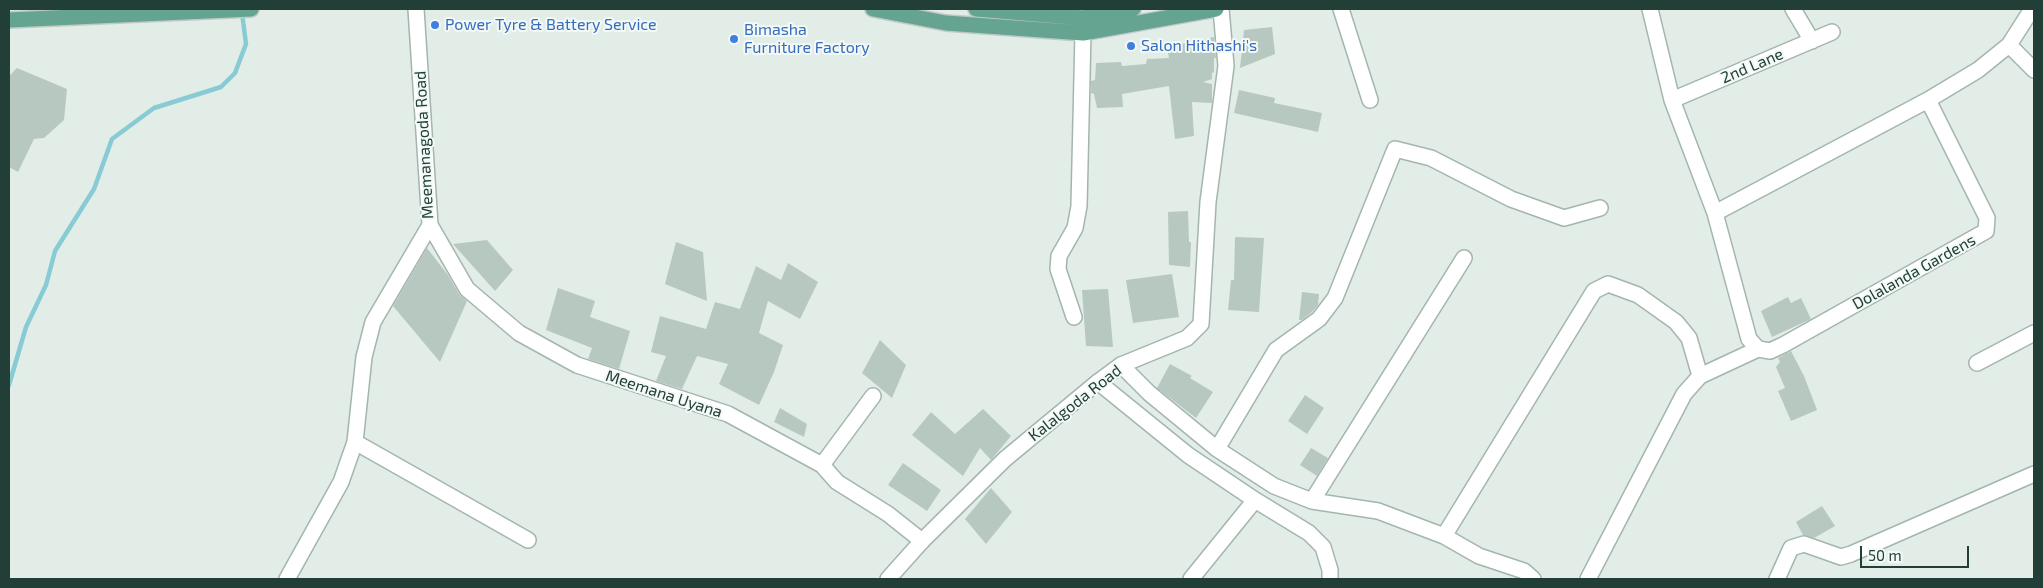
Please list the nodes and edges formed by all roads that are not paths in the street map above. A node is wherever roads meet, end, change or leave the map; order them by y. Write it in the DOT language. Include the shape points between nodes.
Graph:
graph roads {
  1 [pos="251,9"];
  2 [pos="416,9"];
  3 [pos="873,9"];
  4 [pos="976,9"];
  5 [pos="1133,9"];
  6 [pos="1216,9"];
  7 [pos="1220,9"];
  8 [pos="1341,9"];
  9 [pos="1650,9"];
  10 [pos="1793,9"];
  11 [pos="2032,9"];
  12 [pos="9,20"];
  13 [pos="1832,32"];
  14 [pos="1083,33"];
  15 [pos="1812,42"];
  16 [pos="2009,46"];
  17 [pos="2034,70"];
  18 [pos="1370,100"];
  19 [pos="1672,100"];
  20 [pos="1928,100"];
  21 [pos="1600,208"];
  22 [pos="1715,213"];
  23 [pos="430,225"];
  24 [pos="1464,258"];
  25 [pos="1074,317"];
  26 [pos="2034,333"];
  27 [pos="1758,349"];
  28 [pos="1976,363"];
  29 [pos="1121,365"];
  30 [pos="1700,376"];
  31 [pos="1098,382"];
  32 [pos="873,396"];
  33 [pos="355,442"];
  34 [pos="1217,449"];
  35 [pos="822,465"];
  36 [pos="2034,474"];
  37 [pos="1255,500"];
  38 [pos="1312,502"];
  39 [pos="1444,536"];
  40 [pos="528,540"];
  41 [pos="922,541"];
  42 [pos="287,579"];
  43 [pos="888,579"];
  44 [pos="1191,579"];
  45 [pos="1330,579"];
  46 [pos="1533,579"];
  47 [pos="1588,579"];
  48 [pos="1776,579"];
  1 -- 12 [label="main road"];
  2 -- 23 [label="street, Meemanagoda Road"];
  3 -- 14 [label="main road" via="946,23"];
  4 -- 5 [label="main road" via="1083,18"];
  6 -- 14 [label="main road"];
  7 -- 29 [label="street, Kalalgoda Road" via="1226,66 1208,202 1201,324 1187,338"];
  8 -- 18 [label="street"];
  9 -- 19 [label="street"];
  10 -- 15 [label="street"];
  11 -- 16 [label="street"];
  13 -- 15 [label="street, 2nd Lane"];
  14 -- 25 [label="street" via="1079,206 1075,228 1058,256 1058,269"];
  15 -- 19 [label="street, 2nd Lane"];
  16 -- 17 [label="street"];
  16 -- 20 [label="street" via="1978,70"];
  19 -- 22 [label="street"];
  20 -- 22 [label="street"];
  20 -- 27 [label="street, Dolalanda Gardens" via="1987,218 1986,231 1783,345 1770,351"];
  21 -- 34 [label="street" via="1564,218 1511,199 1431,158 1395,148 1335,298 1319,320 1276,350"];
  22 -- 27 [label="street" via="1749,339"];
  23 -- 33 [label="street, Meemanagoda Road" via="373,322 364,358"];
  23 -- 35 [label="street, Meemana Uyana" via="467,289 519,334 577,365 728,414"];
  24 -- 38 [label="street"];
  26 -- 28 [label="street"];
  27 -- 30 [label="street"];
  29 -- 31 [label="street, Kalalgoda Road"];
  29 -- 34 [label="street" via="1149,393"];
  30 -- 39 [label="street" via="1689,338 1676,322 1638,295 1608,284 1594,291"];
  30 -- 47 [label="street" via="1684,394"];
  31 -- 37 [label="street" via="1188,455"];
  31 -- 41 [label="street, Kalalgoda Road" via="1005,459"];
  32 -- 35 [label="street"];
  33 -- 40 [label="street"];
  33 -- 42 [label="street, Meemanagoda Road" via="341,482"];
  34 -- 38 [label="street" via="1274,486"];
  35 -- 41 [label="street, Meemana Uyana" via="836,482 888,514"];
  36 -- 48 [label="street" via="1851,554 1841,556 1804,544 1791,548"];
  37 -- 44 [label="street"];
  37 -- 45 [label="street" via="1309,533 1323,547"];
  38 -- 39 [label="street" via="1378,511"];
  39 -- 46 [label="street" via="1479,556 1524,571"];
  41 -- 43 [label="street, Kalalgoda Road"];
}
